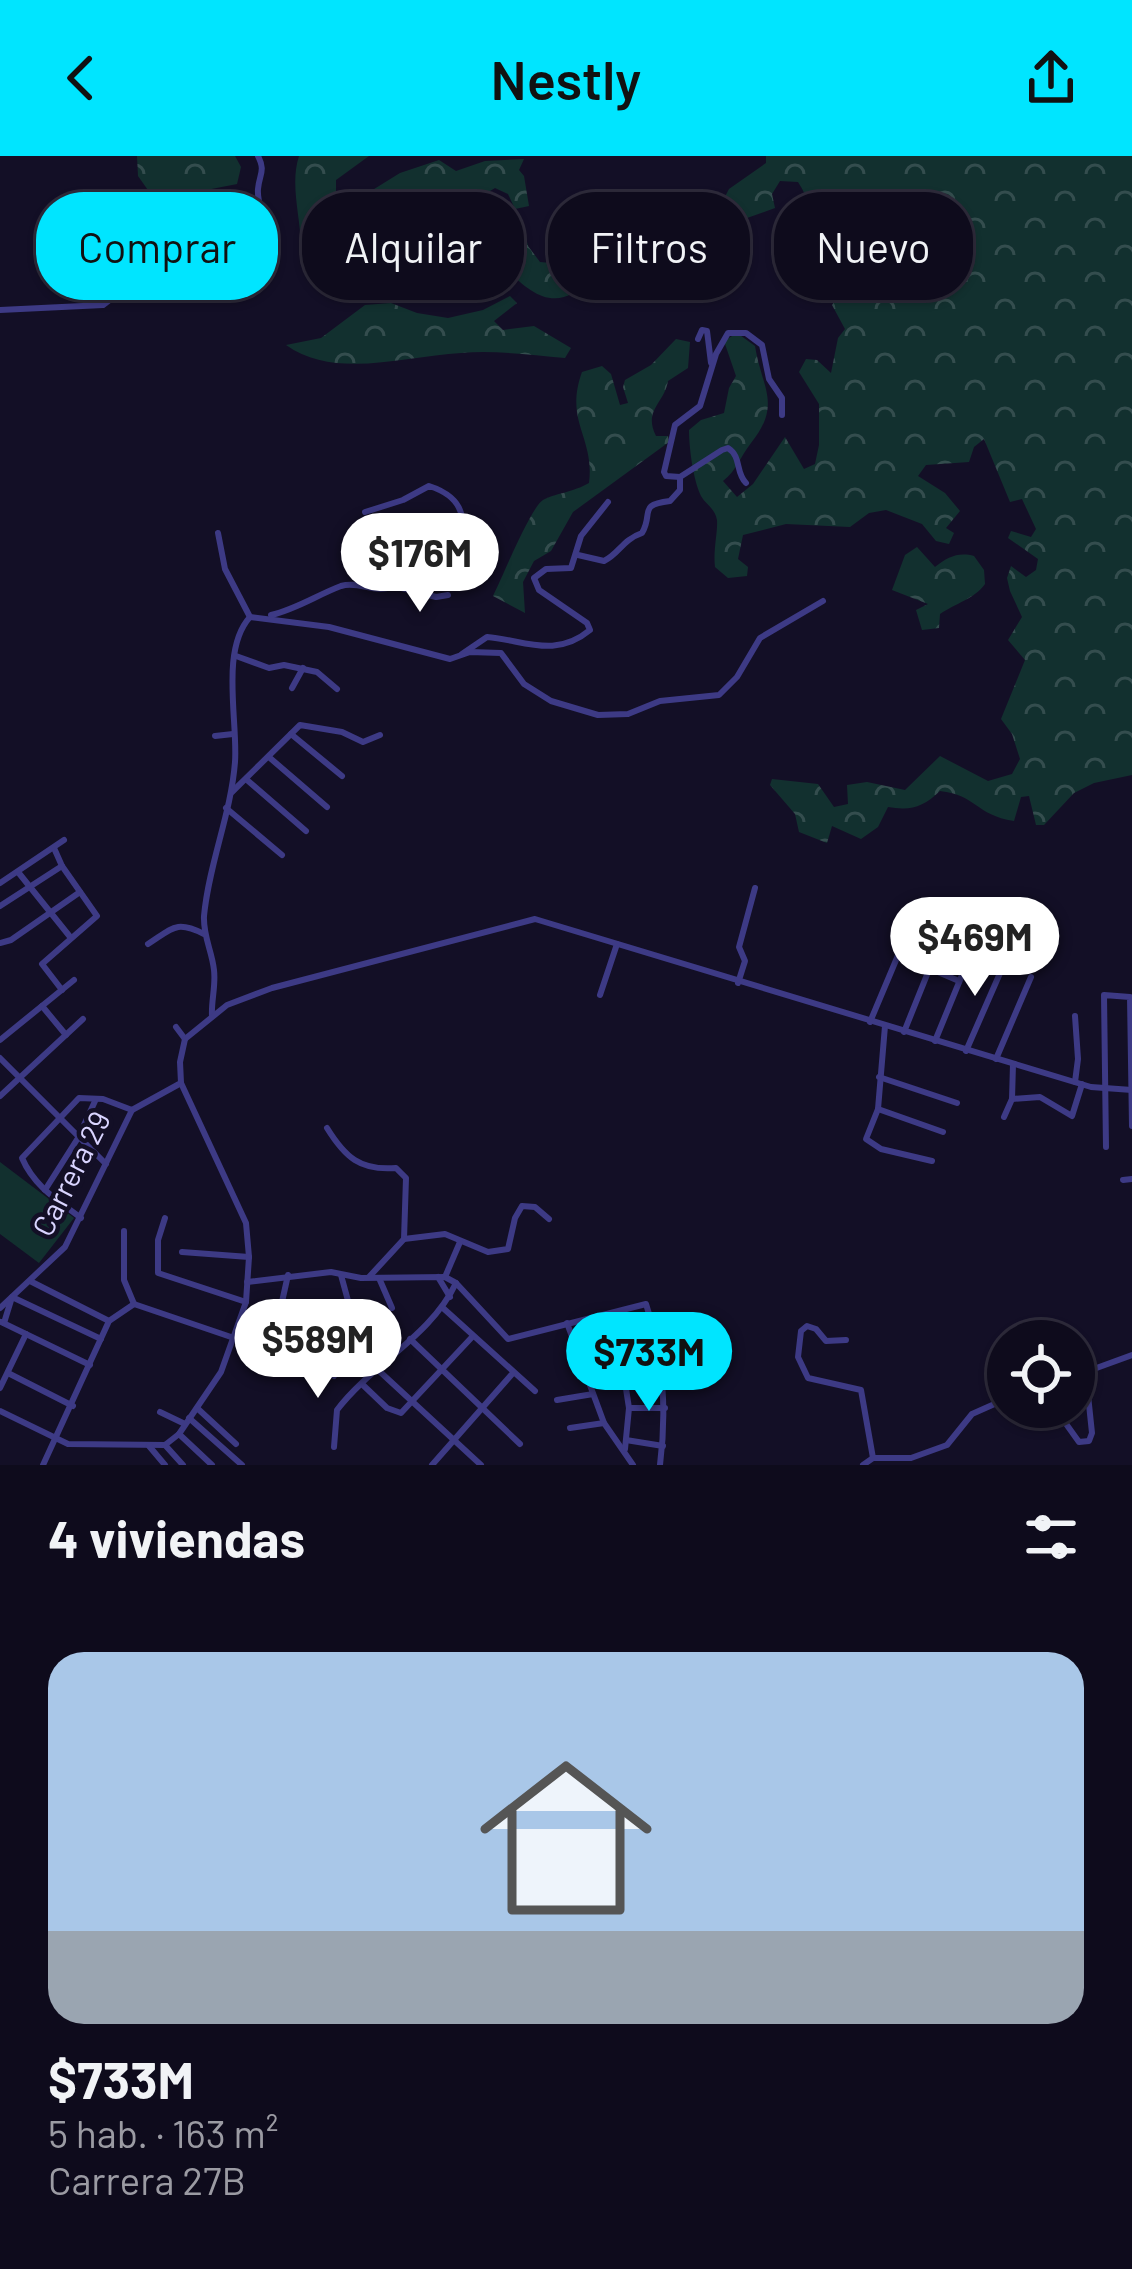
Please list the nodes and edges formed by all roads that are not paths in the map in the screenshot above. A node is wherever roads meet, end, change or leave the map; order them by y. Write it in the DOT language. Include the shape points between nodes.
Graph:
graph roads {
  1 [pos="258,156"];
  2 [pos="0,310"];
  3 [pos="698,339"];
  4 [pos="712,367"];
  5 [pos="782,416"];
  6 [pos="680,477"];
  7 [pos="746,483"];
  8 [pos="608,502"];
  9 [pos="365,512"];
  10 [pos="411,530"];
  11 [pos="454,531"];
  12 [pos="218,533"];
  13 [pos="578,555"];
  14 [pos="394,586"];
  15 [pos="448,595"];
  16 [pos="823,601"];
  17 [pos="268,616"];
  18 [pos="250,617"];
  19 [pos="236,656"];
  20 [pos="459,656"];
  21 [pos="303,668"];
  22 [pos="292,688"];
  23 [pos="337,689"];
  24 [pos="233,734"];
  25 [pos="291,734"];
  26 [pos="380,735"];
  27 [pos="215,736"];
  28 [pos="270,758"];
  29 [pos="342,776"];
  30 [pos="247,780"];
  31 [pos="230,794"];
  32 [pos="327,807"];
  33 [pos="226,808"];
  34 [pos="305,831"];
  35 [pos="64,840"];
  36 [pos="55,848"];
  37 [pos="282,855"];
  38 [pos="62,866"];
  39 [pos="18,872"];
  40 [pos="0,883"];
  41 [pos="30,888"];
  42 [pos="755,888"];
  43 [pos="80,892"];
  44 [pos="0,906"];
  45 [pos="51,913"];
  46 [pos="916,915"];
  47 [pos="947,925"];
  48 [pos="204,934"];
  49 [pos="71,938"];
  50 [pos="976,941"];
  51 [pos="0,943"];
  52 [pos="148,944"];
  53 [pos="617,944"];
  54 [pos="898,955"];
  55 [pos="1004,964"];
  56 [pos="930,968"];
  57 [pos="1031,976"];
  58 [pos="74,980"];
  59 [pos="959,981"];
  60 [pos="738,983"];
  61 [pos="62,989"];
  62 [pos="600,995"];
  63 [pos="43,1006"];
  64 [pos="212,1016"];
  65 [pos="1075,1016"];
  66 [pos="82,1018"];
  67 [pos="870,1022"];
  68 [pos="885,1026"];
  69 [pos="176,1027"];
  70 [pos="904,1032"];
  71 [pos="66,1035"];
  72 [pos="185,1039"];
  73 [pos="0,1040"];
  74 [pos="935,1041"];
  75 [pos="966,1051"];
  76 [pos="0,1058"];
  77 [pos="996,1059"];
  78 [pos="1013,1064"];
  79 [pos="879,1077"];
  80 [pos="20,1079"];
  81 [pos="181,1082"];
  82 [pos="1078,1083"];
  83 [pos="1104,1090"];
  84 [pos="1132,1090"];
  85 [pos="0,1096"];
  86 [pos="96,1099"];
  87 [pos="1012,1099"];
  88 [pos="957,1103"];
  89 [pos="878,1109"];
  90 [pos="132,1110"];
  91 [pos="1004,1117"];
  92 [pos="61,1120"];
  93 [pos="1132,1126"];
  94 [pos="327,1128"];
  95 [pos="943,1132"];
  96 [pos="78,1138"];
  97 [pos="1106,1147"];
  98 [pos="932,1161"];
  99 [pos="106,1164"];
  100 [pos="45,1191"];
  101 [pos="165,1218"];
  102 [pos="82,1219"];
  103 [pos="549,1219"];
  104 [pos="124,1231"];
  105 [pos="404,1239"];
  106 [pos="461,1242"];
  107 [pos="182,1252"];
  108 [pos="249,1257"];
  109 [pos="288,1275"];
  110 [pos="341,1275"];
  111 [pos="369,1277"];
  112 [pos="442,1277"];
  113 [pos="379,1278"];
  114 [pos="30,1281"];
  115 [pos="248,1282"];
  116 [pos="456,1283"];
  117 [pos="13,1297"];
  118 [pos="450,1297"];
  119 [pos="245,1302"];
  120 [pos="282,1303"];
  121 [pos="134,1304"];
  122 [pos="0,1308"];
  123 [pos="392,1308"];
  124 [pos="443,1308"];
  125 [pos="353,1319"];
  126 [pos="109,1321"];
  127 [pos="3,1323"];
  128 [pos="567,1323"];
  129 [pos="26,1334"];
  130 [pos="342,1335"];
  131 [pos="473,1336"];
  132 [pos="0,1337"];
  133 [pos="234,1338"];
  134 [pos="410,1339"];
  135 [pos="100,1340"];
  136 [pos="846,1340"];
  137 [pos="1132,1355"];
  138 [pos="90,1365"];
  139 [pos="377,1369"];
  140 [pos="1095,1369"];
  141 [pos="441,1370"];
  142 [pos="660,1371"];
  143 [pos="8,1373"];
  144 [pos="513,1373"];
  145 [pos="334,1376"];
  146 [pos="363,1385"];
  147 [pos="0,1388"];
  148 [pos="535,1391"];
  149 [pos="593,1394"];
  150 [pos="557,1400"];
  151 [pos="413,1401"];
  152 [pos="73,1406"];
  153 [pos="987,1407"];
  154 [pos="197,1408"];
  155 [pos="629,1408"];
  156 [pos="665,1408"];
  157 [pos="479,1409"];
  158 [pos="0,1412"];
  159 [pos="160,1412"];
  160 [pos="187,1421"];
  161 [pos="604,1423"];
  162 [pos="570,1428"];
  163 [pos="1068,1428"];
  164 [pos="1091,1428"];
  165 [pos="179,1434"];
  166 [pos="454,1438"];
  167 [pos="57,1439"];
  168 [pos="626,1440"];
  169 [pos="236,1444"];
  170 [pos="520,1444"];
  171 [pos="165,1445"];
  172 [pos="149,1446"];
  173 [pos="663,1446"];
  174 [pos="334,1447"];
  175 [pos="224,1450"];
  176 [pos="625,1453"];
  177 [pos="873,1458"];
  178 [pos="211,1464"];
  179 [pos="43,1465"];
  180 [pos="164,1465"];
  181 [pos="182,1465"];
  182 [pos="242,1465"];
  183 [pos="432,1465"];
  184 [pos="481,1465"];
  185 [pos="633,1465"];
  186 [pos="661,1465"];
  187 [pos="863,1465"];
  1 -- 2 [label="street" via="258,214 145,235 121,260 113,301"];
  3 -- 4 [label="street" via="707,331"];
  4 -- 5 [label="street" via="728,333 752,335 782,398"];
  4 -- 6 [label="street" via="700,406 674,430 664,472"];
  6 -- 7 [label="street" via="728,448"];
  6 -- 13 [label="street" via="675,496 648,508 642,533 610,558"];
  8 -- 13 [label="street" via="581,536"];
  9 -- 11 [label="street" via="429,486 461,512"];
  10 -- 11 [label="street"];
  11 -- 14 [label="street"];
  12 -- 18 [label="street" via="225,569"];
  13 -- 20 [label="street" via="572,568 534,578 590,630 533,648 487,638"];
  14 -- 15 [label="street"];
  14 -- 17 [label="street" via="342,586"];
  16 -- 20 [label="street" via="760,638 719,695 614,716 536,694 500,653"];
  17 -- 18 [label="street"];
  17 -- 20 [label="street"];
  18 -- 19 [label="street"];
  19 -- 21 [label="street"];
  19 -- 24 [label="street"];
  21 -- 22 [label="street"];
  21 -- 23 [label="street"];
  24 -- 27 [label="street"];
  24 -- 31 [label="street"];
  25 -- 26 [label="street" via="300,724 363,742"];
  25 -- 28 [label="street"];
  25 -- 29 [label="street"];
  28 -- 30 [label="street"];
  28 -- 32 [label="street"];
  30 -- 31 [label="street"];
  30 -- 34 [label="street"];
  31 -- 33 [label="street"];
  33 -- 37 [label="street"];
  33 -- 48 [label="street"];
  35 -- 36 [label="street"];
  36 -- 38 [label="street"];
  36 -- 39 [label="street"];
  38 -- 41 [label="street"];
  38 -- 43 [label="street"];
  39 -- 40 [label="street"];
  39 -- 41 [label="street"];
  41 -- 44 [label="street"];
  41 -- 45 [label="street"];
  42 -- 60 [label="street"];
  43 -- 45 [label="street"];
  43 -- 49 [label="street" via="98,916"];
  45 -- 49 [label="street"];
  45 -- 51 [label="street"];
  46 -- 54 [label="street"];
  47 -- 56 [label="street"];
  48 -- 52 [label="street" via="178,925"];
  48 -- 64 [label="street" via="215,977"];
  49 -- 61 [label="street" via="42,964"];
  50 -- 59 [label="street"];
  53 -- 60 [label="street"];
  53 -- 62 [label="street"];
  53 -- 64 [label="street" via="535,919 272,988"];
  54 -- 56 [label="street"];
  54 -- 67 [label="street"];
  55 -- 75 [label="street"];
  56 -- 59 [label="street"];
  56 -- 70 [label="street"];
  57 -- 77 [label="street"];
  58 -- 61 [label="street"];
  59 -- 74 [label="street"];
  60 -- 67 [label="street"];
  61 -- 63 [label="street"];
  63 -- 71 [label="street"];
  63 -- 73 [label="street"];
  64 -- 72 [label="street"];
  65 -- 82 [label="street"];
  66 -- 71 [label="street"];
  67 -- 68 [label="street"];
  68 -- 70 [label="street"];
  68 -- 79 [label="street"];
  69 -- 72 [label="street"];
  70 -- 74 [label="street"];
  71 -- 80 [label="street"];
  72 -- 81 [label="street"];
  74 -- 75 [label="street"];
  75 -- 77 [label="street"];
  76 -- 80 [label="street"];
  77 -- 78 [label="street"];
  78 -- 82 [label="street"];
  78 -- 87 [label="street"];
  79 -- 88 [label="street"];
  79 -- 89 [label="street"];
  80 -- 85 [label="street"];
  80 -- 92 [label="street"];
  81 -- 90 [label="street"];
  81 -- 108 [label="street" via="246,1223"];
  82 -- 83 [label="street"];
  82 -- 87 [label="street" via="1072,1116 1040,1096"];
  83 -- 84 [label="street"];
  83 -- 84 [label="street" via="1104,995 1130,997"];
  83 -- 97 [label="street"];
  84 -- 93 [label="street"];
  86 -- 90 [label="street"];
  86 -- 92 [label="street" via="79,1098"];
  86 -- 96 [label="street"];
  87 -- 91 [label="street"];
  89 -- 95 [label="street"];
  89 -- 98 [label="street" via="868,1143"];
  90 -- 99 [label="street, Carrera 29"];
  92 -- 96 [label="street"];
  92 -- 100 [label="street" via="22,1158"];
  94 -- 105 [label="street" via="349,1158 404,1173"];
  96 -- 99 [label="street"];
  96 -- 100 [label="street"];
  99 -- 102 [label="street, Carrera 29"];
  100 -- 102 [label="street"];
  101 -- 119 [label="street" via="158,1273"];
  102 -- 114 [label="street, Carrera 29"];
  103 -- 106 [label="street" via="522,1206 508,1249"];
  104 -- 121 [label="street" via="124,1280"];
  105 -- 106 [label="street" via="445,1234"];
  105 -- 111 [label="street"];
  106 -- 112 [label="street"];
  107 -- 108 [label="street"];
  108 -- 115 [label="street"];
  109 -- 110 [label="street"];
  109 -- 115 [label="street"];
  109 -- 120 [label="street"];
  110 -- 111 [label="street"];
  110 -- 125 [label="street"];
  111 -- 113 [label="street"];
  112 -- 113 [label="street"];
  112 -- 116 [label="street"];
  112 -- 118 [label="street"];
  113 -- 123 [label="street"];
  114 -- 117 [label="street, Carrera 29"];
  114 -- 126 [label="street"];
  115 -- 119 [label="street"];
  116 -- 118 [label="street"];
  116 -- 128 [label="street" via="508,1339"];
  117 -- 122 [label="street, Carrera 29"];
  117 -- 127 [label="street"];
  117 -- 135 [label="street"];
  118 -- 124 [label="street"];
  119 -- 133 [label="street"];
  120 -- 130 [label="street"];
  120 -- 145 [label="street" via="273,1342"];
  121 -- 126 [label="street"];
  121 -- 133 [label="street"];
  124 -- 131 [label="street"];
  124 -- 134 [label="street"];
  126 -- 135 [label="street"];
  127 -- 129 [label="street"];
  127 -- 132 [label="street"];
  128 -- 142 [label="street" via="646,1304"];
  128 -- 149 [label="street"];
  129 -- 138 [label="street"];
  129 -- 143 [label="street"];
  131 -- 141 [label="street"];
  131 -- 144 [label="street"];
  133 -- 154 [label="street"];
  134 -- 139 [label="street"];
  134 -- 141 [label="street"];
  135 -- 138 [label="street"];
  136 -- 177 [label="street" via="826,1342 807,1326 798,1357 808,1378 864,1393"];
  137 -- 140 [label="street"];
  138 -- 152 [label="street"];
  139 -- 146 [label="street"];
  139 -- 151 [label="street"];
  141 -- 151 [label="street"];
  141 -- 157 [label="street"];
  142 -- 155 [label="street" via="624,1376"];
  142 -- 156 [label="street"];
  143 -- 147 [label="street"];
  143 -- 152 [label="street"];
  144 -- 148 [label="street"];
  144 -- 157 [label="street"];
  146 -- 151 [label="street" via="401,1413"];
  146 -- 174 [label="street" via="337,1410"];
  149 -- 150 [label="street"];
  149 -- 161 [label="street"];
  151 -- 166 [label="street"];
  152 -- 167 [label="street"];
  153 -- 177 [label="street" via="929,1453"];
  154 -- 160 [label="street"];
  154 -- 169 [label="street"];
  155 -- 156 [label="street"];
  155 -- 168 [label="street"];
  156 -- 173 [label="street"];
  157 -- 166 [label="street"];
  157 -- 170 [label="street"];
  158 -- 167 [label="street"];
  159 -- 160 [label="street"];
  160 -- 165 [label="street"];
  160 -- 175 [label="street"];
  161 -- 162 [label="street"];
  161 -- 176 [label="street"];
  163 -- 164 [label="street" via="1078,1442 1089,1442"];
  165 -- 171 [label="street"];
  165 -- 178 [label="street"];
  166 -- 183 [label="street"];
  166 -- 184 [label="street"];
  167 -- 172 [label="street"];
  167 -- 179 [label="street"];
  168 -- 173 [label="street"];
  168 -- 176 [label="street"];
  171 -- 172 [label="street"];
  171 -- 181 [label="street"];
  172 -- 180 [label="street"];
  173 -- 186 [label="street"];
  175 -- 178 [label="street"];
  175 -- 182 [label="street"];
  176 -- 185 [label="street"];
  177 -- 187 [label="street"];
}
